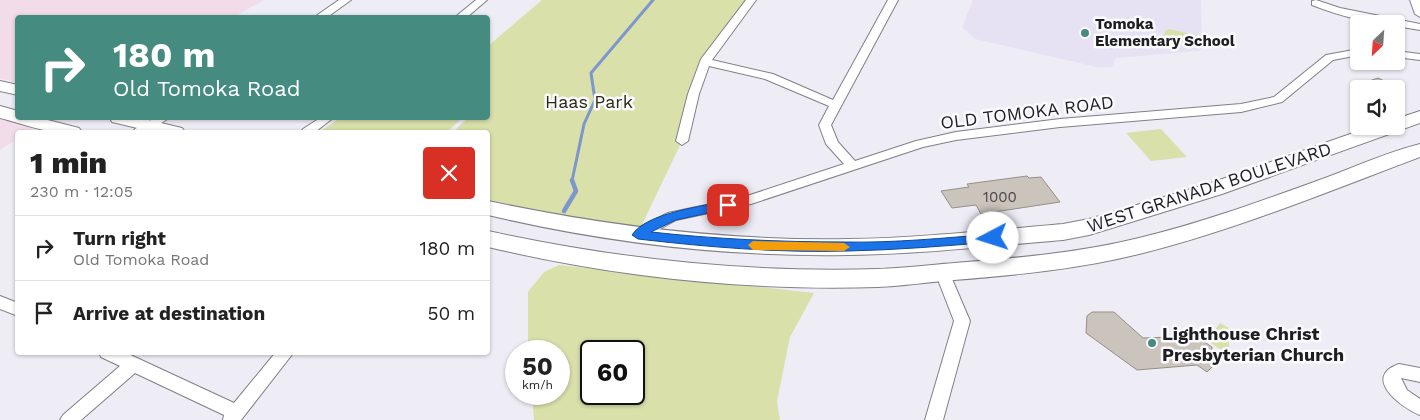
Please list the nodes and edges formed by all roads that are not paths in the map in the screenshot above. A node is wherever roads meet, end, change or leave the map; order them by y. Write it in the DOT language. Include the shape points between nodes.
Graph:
graph roads {
  1 [pos="346,0"];
  2 [pos="463,0"];
  3 [pos="751,0"];
  4 [pos="893,0"];
  5 [pos="1415,0"];
  6 [pos="480,2"];
  7 [pos="1316,3"];
  8 [pos="1420,14"];
  9 [pos="323,15"];
  10 [pos="463,15"];
  11 [pos="1420,27"];
  12 [pos="1350,54"];
  13 [pos="1405,55"];
  14 [pos="1420,57"];
  15 [pos="706,62"];
  16 [pos="0,86"];
  17 [pos="15,89"];
  18 [pos="836,105"];
  19 [pos="0,112"];
  20 [pos="15,116"];
  21 [pos="1420,117"];
  22 [pos="30,120"];
  23 [pos="128,120"];
  24 [pos="324,120"];
  25 [pos="1405,122"];
  26 [pos="151,125"];
  27 [pos="65,130"];
  28 [pos="168,130"];
  29 [pos="310,130"];
  30 [pos="1366,135"];
  31 [pos="682,141"];
  32 [pos="1420,150"];
  33 [pos="853,166"];
  34 [pos="1239,180"];
  35 [pos="1193,196"];
  36 [pos="490,208"];
  37 [pos="1226,221"];
  38 [pos="1063,232"];
  39 [pos="638,235"];
  40 [pos="1179,236"];
  41 [pos="490,239"];
  42 [pos="923,244"];
  43 [pos="572,258"];
  44 [pos="942,272"];
  45 [pos="881,278"];
  46 [pos="0,302"];
  47 [pos="15,309"];
  48 [pos="113,355"];
  49 [pos="284,355"];
  50 [pos="133,365"];
  51 [pos="1420,375"];
  52 [pos="1420,407"];
  53 [pos="233,416"];
  54 [pos="69,420"];
  55 [pos="934,420"];
  1 -- 9 [label="street"];
  2 -- 6 [label="street"];
  3 -- 15 [label="street"];
  4 -- 18 [label="street"];
  5 -- 8 [label="street"];
  6 -- 10 [label="street"];
  7 -- 11 [label="street" via="1337,11"];
  12 -- 33 [label="street, OLD TOMOKA ROAD" via="1330,57 1278,100 1241,108 987,131 920,144"];
  13 -- 14 [label="street"];
  15 -- 18 [label="street" via="769,76"];
  15 -- 31 [label="street" via="693,94"];
  16 -- 17 [label="main road"];
  18 -- 33 [label="street" via="825,124 832,144"];
  19 -- 20 [label="main road"];
  21 -- 25 [label="main road"];
  22 -- 27 [label="main road"];
  23 -- 26 [label="main road"];
  24 -- 29 [label="street"];
  26 -- 28 [label="main road"];
  30 -- 34 [label="main road, WEST GRANADA BOULEVARD"];
  32 -- 37 [label="main road, WEST GRANADA BOULEVARD"];
  33 -- 39 [label="street, OLD TOMOKA ROAD" via="746,201 673,216"];
  34 -- 35 [label="main road, WEST GRANADA BOULEVARD"];
  34 -- 37 [label="main road" via="1225,196"];
  35 -- 38 [label="main road, WEST GRANADA BOULEVARD"];
  35 -- 40 [label="main road" via="1194,211"];
  36 -- 39 [label="main road, WEST GRANADA BOULEVARD" via="560,224"];
  37 -- 40 [label="main road, WEST GRANADA BOULEVARD"];
  38 -- 42 [label="main road, WEST GRANADA BOULEVARD"];
  38 -- 44 [label="main road" via="956,255"];
  39 -- 42 [label="main road, WEST GRANADA BOULEVARD" via="763,246"];
  39 -- 43 [label="main road" via="609,251"];
  40 -- 44 [label="main road, WEST GRANADA BOULEVARD" via="1054,262"];
  41 -- 43 [label="main road, WEST GRANADA BOULEVARD"];
  42 -- 45 [label="main road" via="910,264"];
  43 -- 45 [label="main road, WEST GRANADA BOULEVARD" via="715,275"];
  44 -- 45 [label="main road, WEST GRANADA BOULEVARD"];
  44 -- 55 [label="street" via="962,321"];
  46 -- 47 [label="street"];
  48 -- 50 [label="street"];
  49 -- 53 [label="street"];
  50 -- 53 [label="street"];
  50 -- 54 [label="street"];
  51 -- 52 [label="street" via="1399,371 1392,380 1403,398"];
}
